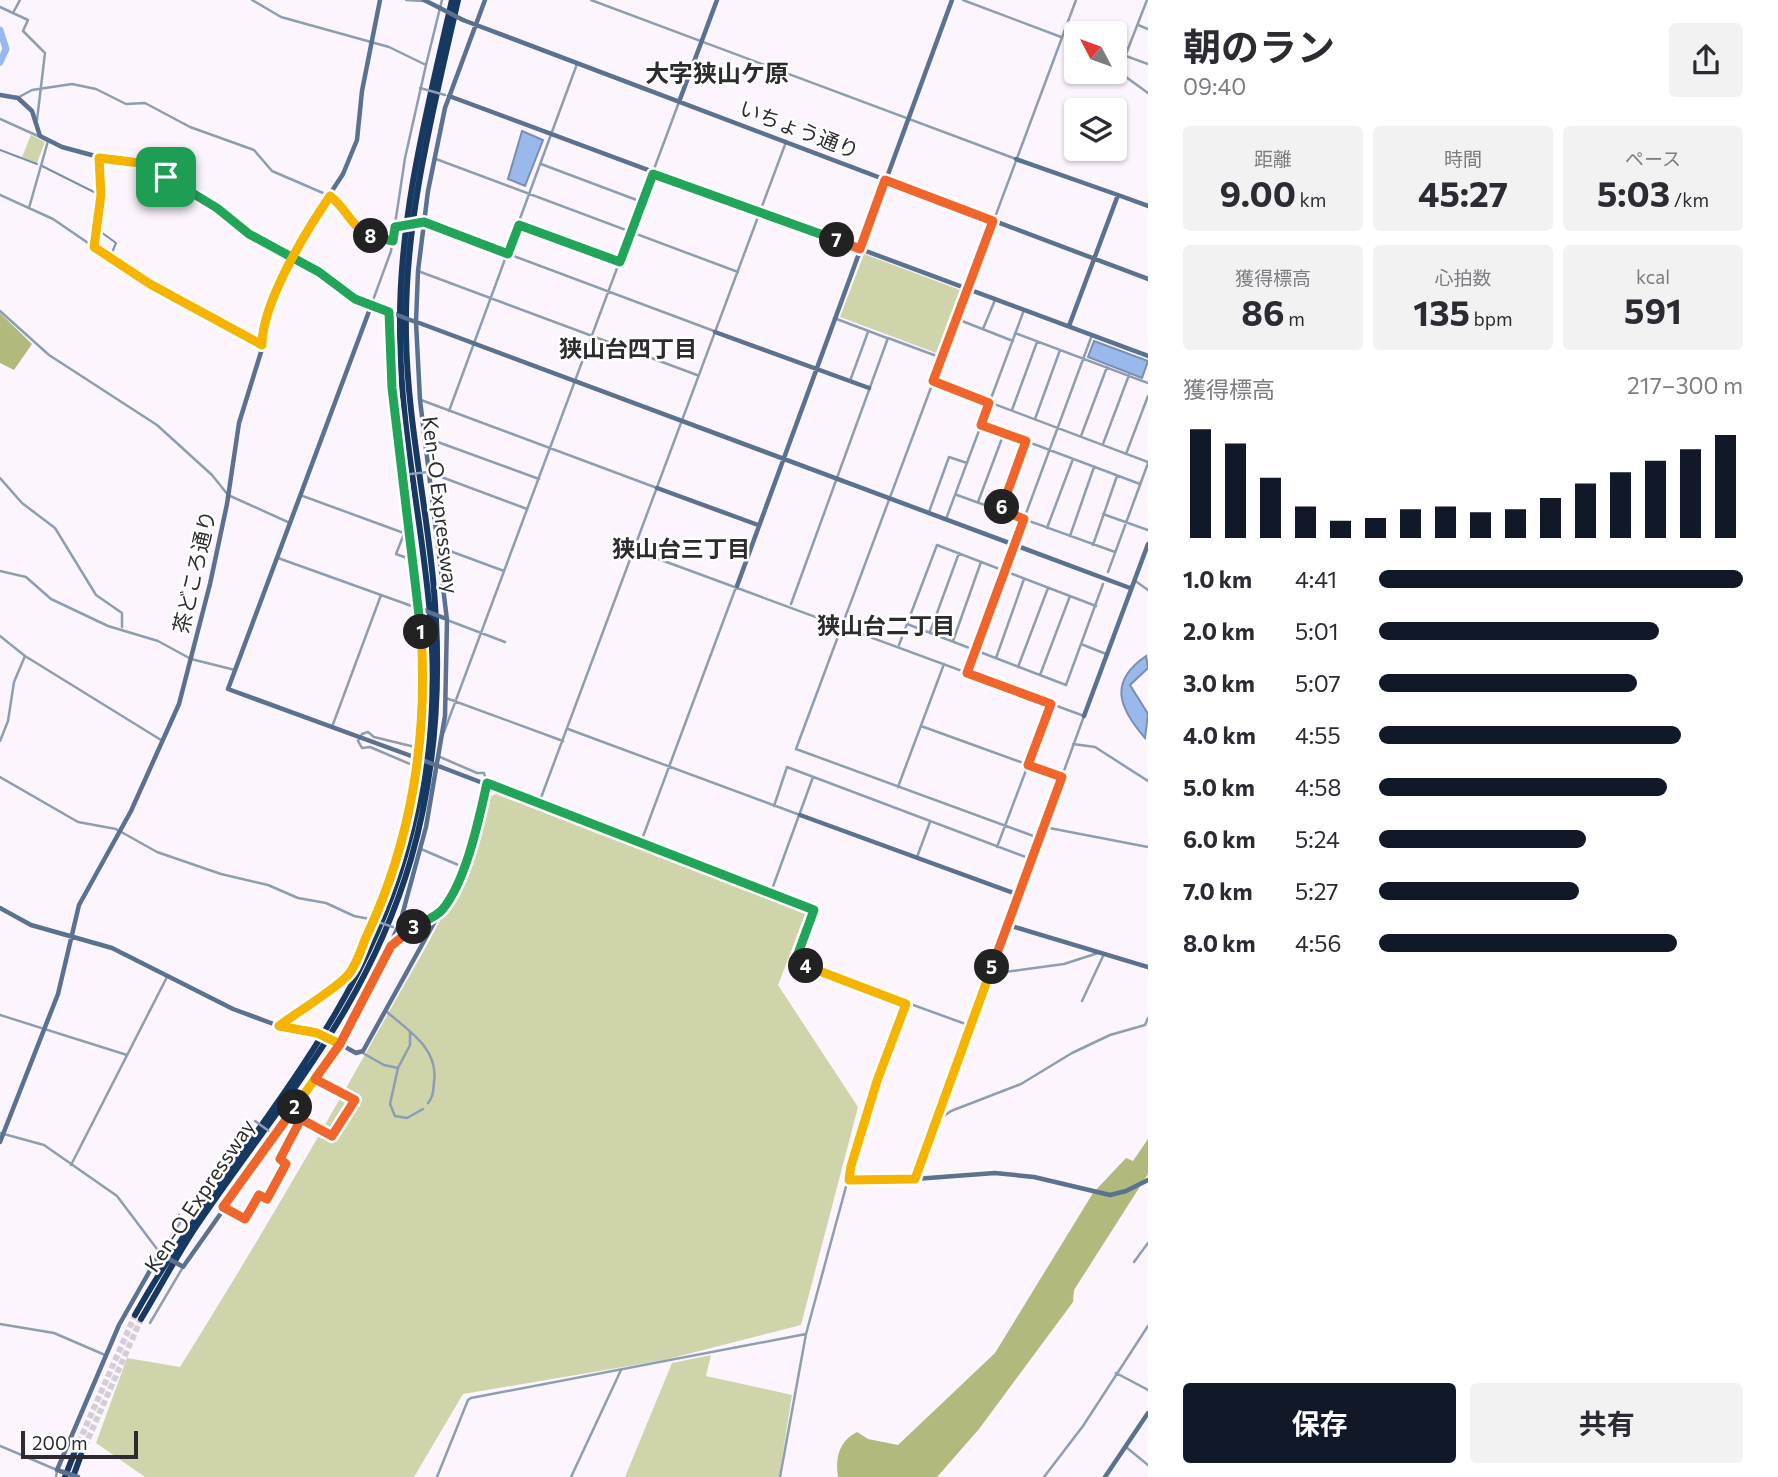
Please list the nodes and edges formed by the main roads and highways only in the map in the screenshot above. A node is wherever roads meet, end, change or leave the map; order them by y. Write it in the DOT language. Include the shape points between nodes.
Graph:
graph roads {
  1 [pos="452,0"];
  2 [pos="458,0"];
  3 [pos="65,1477"];
  4 [pos="76,1477"];
  1 -- 2 [label="highway, Ken-O Expressway" via="415,164 400,287 401,379 432,663 428,742 412,831 375,941 343,1006 187,1230 138,1317 348,1009 389,922 418,832 434,742 438,663 433,576 407,379 406,287 421,166"];
  3 -- 4 [label="highway" via="78,1453"];
}
